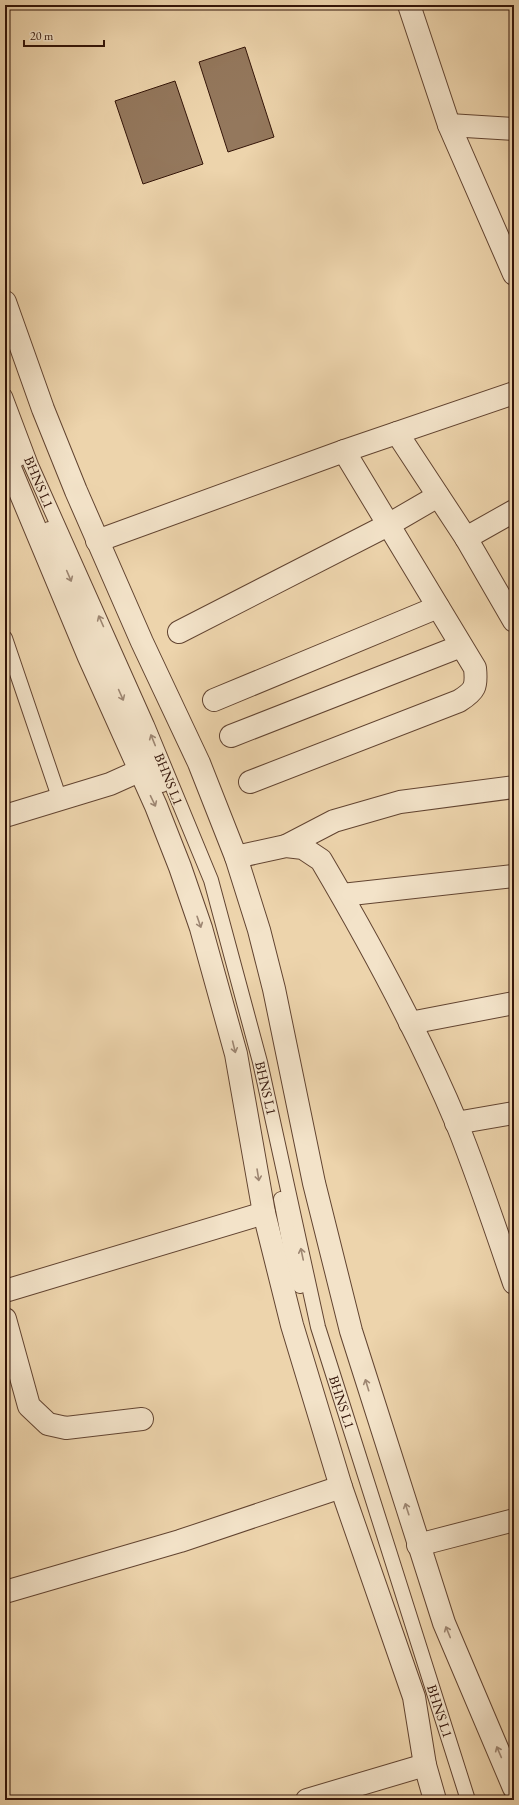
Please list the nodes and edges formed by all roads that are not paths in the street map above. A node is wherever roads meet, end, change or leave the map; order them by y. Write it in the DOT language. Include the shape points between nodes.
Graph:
graph roads {
  1 [pos="409,5"];
  2 [pos="449,124"];
  3 [pos="514,129"];
  4 [pos="514,274"];
  5 [pos="5,302"];
  6 [pos="514,393"];
  7 [pos="5,396"];
  8 [pos="5,424"];
  9 [pos="397,433"];
  10 [pos="344,452"];
  11 [pos="5,456"];
  12 [pos="438,496"];
  13 [pos="514,511"];
  14 [pos="388,525"];
  15 [pos="466,538"];
  16 [pos="98,541"];
  17 [pos="438,607"];
  18 [pos="514,621"];
  19 [pos="179,632"];
  20 [pos="5,638"];
  21 [pos="461,646"];
  22 [pos="214,700"];
  23 [pos="231,736"];
  24 [pos="139,771"];
  25 [pos="250,782"];
  26 [pos="514,787"];
  27 [pos="60,800"];
  28 [pos="5,816"];
  29 [pos="286,846"];
  30 [pos="236,857"];
  31 [pos="514,876"];
  32 [pos="342,896"];
  33 [pos="514,1004"];
  34 [pos="410,1023"];
  35 [pos="514,1113"];
  36 [pos="456,1123"];
  37 [pos="264,1213"];
  38 [pos="509,1255"];
  39 [pos="514,1283"];
  40 [pos="5,1291"];
  41 [pos="5,1319"];
  42 [pos="142,1419"];
  43 [pos="341,1487"];
  44 [pos="514,1520"];
  45 [pos="418,1545"];
  46 [pos="5,1592"];
  47 [pos="425,1764"];
  48 [pos="514,1788"];
  49 [pos="307,1800"];
  50 [pos="435,1800"];
  51 [pos="458,1800"];
  52 [pos="468,1800"];
  1 -- 2 [label="street"];
  2 -- 3 [label="street"];
  2 -- 4 [label="street"];
  5 -- 16 [label="street" via="43,409"];
  6 -- 9 [label="street"];
  52 -- 7 [label="lane, BHNS L1, one-way" via="318,1327 260,1062 211,880 144,718 31,465"];
  8 -- 51 [label="lane, BHNS L1, one-way" via="136,729 195,855 256,1070 290,1246 309,1323 449,1764"];
  9 -- 10 [label="street"];
  9 -- 12 [label="street"];
  10 -- 14 [label="street"];
  10 -- 16 [label="street"];
  11 -- 24 [label="street"];
  12 -- 14 [label="street"];
  12 -- 15 [label="street"];
  13 -- 15 [label="street"];
  14 -- 17 [label="street"];
  14 -- 19 [label="street"];
  15 -- 18 [label="street"];
  16 -- 30 [label="street" via="199,763"];
  17 -- 21 [label="street"];
  17 -- 22 [label="street"];
  20 -- 27 [label="lane"];
  21 -- 23 [label="street"];
  21 -- 25 [label="street" via="475,668 476,681 472,693 459,701"];
  24 -- 27 [label="street" via="110,784"];
  24 -- 37 [label="street, one-way" via="180,867 202,928 220,991 236,1054"];
  26 -- 29 [label="street" via="400,802 334,821"];
  27 -- 28 [label="street"];
  29 -- 30 [label="street"];
  29 -- 32 [label="street" via="303,848 321,860"];
  45 -- 30 [label="street, one-way" via="350,1331 314,1183 274,989"];
  31 -- 32 [label="street"];
  32 -- 34 [label="street"];
  33 -- 34 [label="street"];
  34 -- 36 [label="street"];
  35 -- 36 [label="street"];
  36 -- 38 [label="street"];
  37 -- 40 [label="street"];
  37 -- 43 [label="street" via="292,1325"];
  38 -- 39 [label="street"];
  41 -- 42 [label="street" via="28,1406 48,1424 66,1428"];
  43 -- 46 [label="street" via="180,1541"];
  43 -- 47 [label="street" via="414,1697"];
  44 -- 45 [label="street"];
  48 -- 45 [label="street, one-way" via="444,1623"];
  47 -- 49 [label="street"];
  47 -- 50 [label="street"];
}
